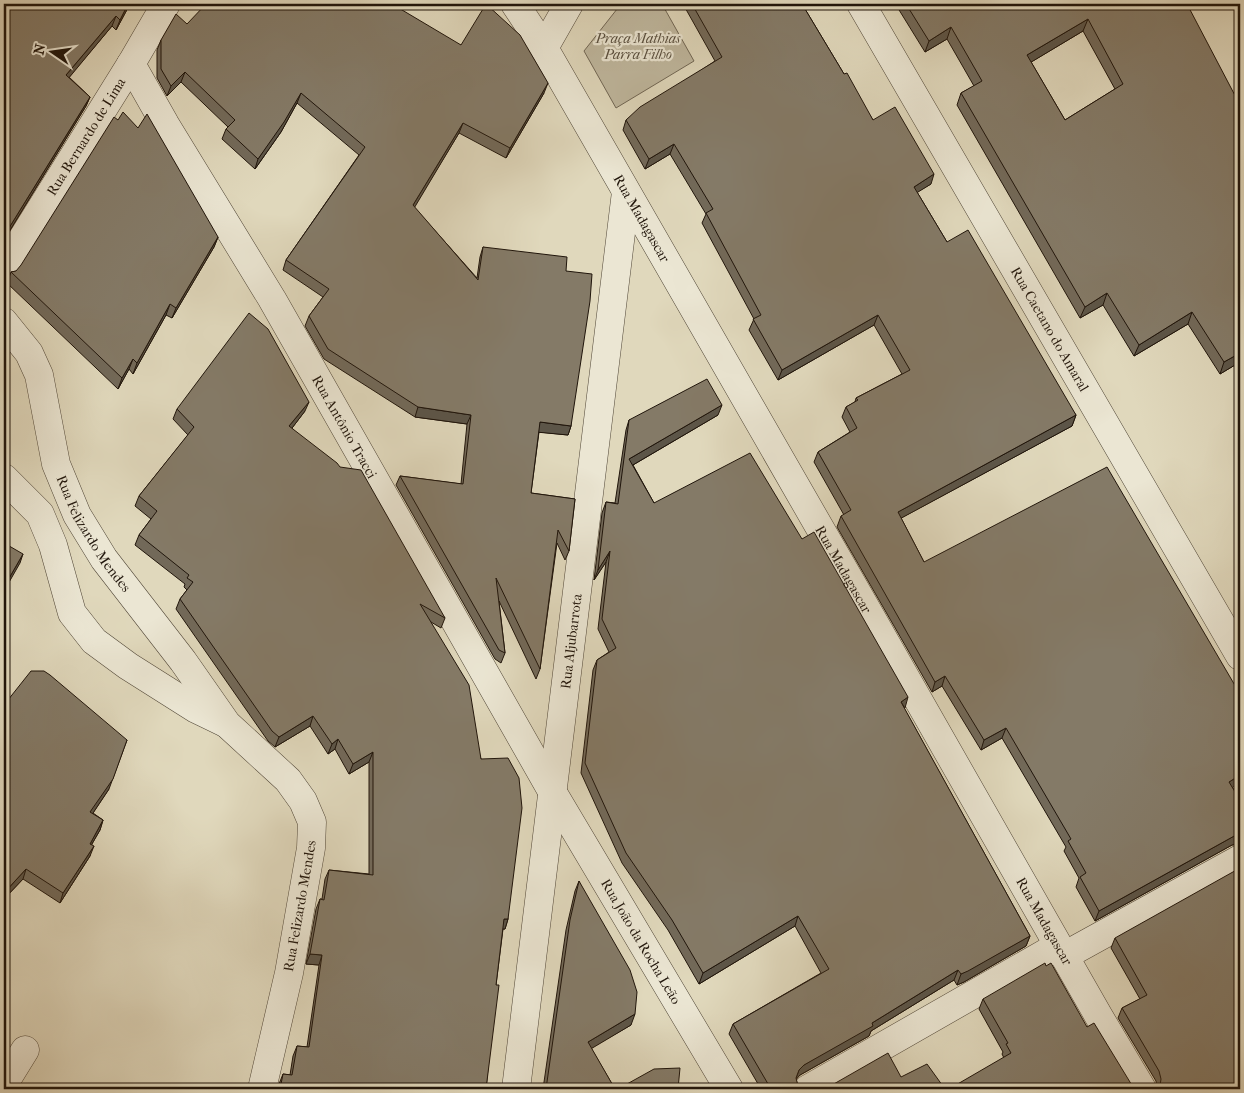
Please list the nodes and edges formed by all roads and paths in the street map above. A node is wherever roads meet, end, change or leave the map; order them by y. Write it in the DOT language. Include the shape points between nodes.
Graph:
graph roads {
  1 [pos="166,4"];
  2 [pos="515,4"];
  3 [pos="569,4"];
  4 [pos="861,4"];
  5 [pos="544,48"];
  6 [pos="131,64"];
  7 [pos="626,192"];
  8 [pos="4,268"];
  9 [pos="4,322"];
  10 [pos="4,478"];
  11 [pos="1240,656"];
  12 [pos="227,724"];
  13 [pos="553,793"];
  14 [pos="1240,860"];
  15 [pos="1061,951"];
  16 [pos="24,1050"];
  17 [pos="4,1084"];
  18 [pos="262,1089"];
  19 [pos="516,1089"];
  20 [pos="729,1089"];
  21 [pos="808,1089"];
  22 [pos="1142,1089"];
  1 -- 6 [label="street, Rua Bernardo de Lima"];
  2 -- 5 [label="street, Rua Madagascar"];
  3 -- 5 [label="street"];
  4 -- 11 [label="street, Rua Caetano do Amaral"];
  5 -- 7 [label="street, Rua Madagascar"];
  6 -- 8 [label="street, Rua Bernardo de Lima"];
  6 -- 13 [label="street, Rua Antônio Tracci" via="272,299"];
  7 -- 13 [label="street, Rua Aljubarrota"];
  7 -- 15 [label="street, Rua Madagascar"];
  9 -- 12 [label="street, Rua Felizardo Mendes" via="29,353 39,375 56,464 77,514 104,559"];
  10 -- 12 [label="street, Rua Felizardo Mendes" via="40,514 53,545 72,613 94,640 196,709"];
  12 -- 18 [label="street, Rua Felizardo Mendes" via="288,780 303,801 312,822 311,848 289,973"];
  13 -- 19 [label="street, Rua Aljubarrota"];
  13 -- 20 [label="street, Rua João da Rocha Leão"];
  14 -- 15 [label="street"];
  15 -- 21 [label="street"];
  15 -- 22 [label="street, Rua Madagascar"];
  16 -- 17 [label="street"];
}
